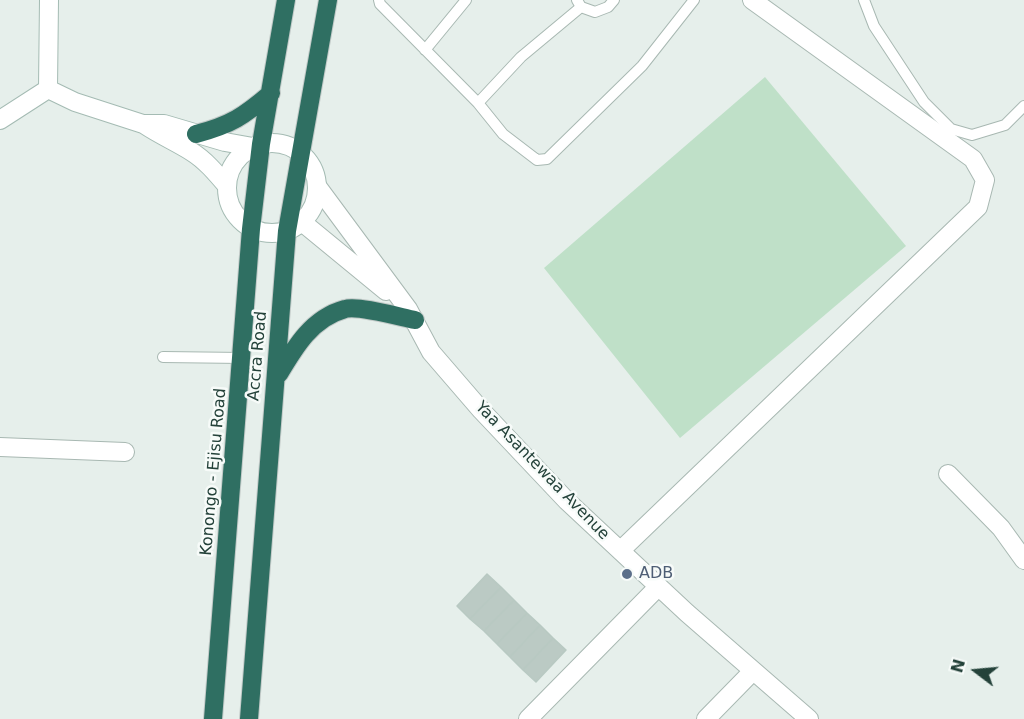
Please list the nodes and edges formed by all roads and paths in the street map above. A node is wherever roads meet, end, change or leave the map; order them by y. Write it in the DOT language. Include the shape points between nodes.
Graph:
graph roads {
  1 [pos="49,0"];
  2 [pos="286,0"];
  3 [pos="328,0"];
  4 [pos="379,0"];
  5 [pos="466,0"];
  6 [pos="614,0"];
  7 [pos="694,0"];
  8 [pos="752,0"];
  9 [pos="864,0"];
  10 [pos="579,3"];
  11 [pos="425,50"];
  12 [pos="48,89"];
  13 [pos="271,93"];
  14 [pos="478,103"];
  15 [pos="1024,106"];
  16 [pos="0,120"];
  17 [pos="143,124"];
  18 [pos="196,134"];
  19 [pos="257,145"];
  20 [pos="300,153"];
  21 [pos="227,186"];
  22 [pos="317,186"];
  23 [pos="294,227"];
  24 [pos="252,229"];
  25 [pos="411,315"];
  26 [pos="163,357"];
  27 [pos="243,358"];
  28 [pos="276,378"];
  29 [pos="0,447"];
  30 [pos="125,452"];
  31 [pos="948,474"];
  32 [pos="621,550"];
  33 [pos="1024,560"];
  34 [pos="658,586"];
  35 [pos="753,671"];
  36 [pos="213,719"];
  37 [pos="249,719"];
  38 [pos="528,719"];
  39 [pos="706,719"];
  40 [pos="810,719"];
  1 -- 12 [label="street"];
  2 -- 13 [label="highway, Konongo - Ejisu Road"];
  3 -- 20 [label="highway, Accra Road"];
  4 -- 11 [label="lane"];
  5 -- 11 [label="lane"];
  6 -- 10 [label="lane" via="595,12"];
  7 -- 14 [label="lane" via="642,66 547,159 537,160 521,149"];
  8 -- 32 [label="street" via="973,159 985,180 981,198 970,215"];
  9 -- 15 [label="lane" via="874,26 924,102 951,129 972,135 1005,125"];
  10 -- 14 [label="lane"];
  11 -- 14 [label="lane"];
  12 -- 16 [label="street"];
  12 -- 17 [label="street"];
  13 -- 18 [label="highway" via="233,122"];
  13 -- 19 [label="highway, Konongo - Ejisu Road"];
  17 -- 18 [label="street" via="165,124"];
  17 -- 21 [label="street" via="193,152"];
  18 -- 19 [label="street"];
  19 -- 20 [label="street" via="283,144"];
  19 -- 21 [label="street" via="235,162"];
  19 -- 24 [label="highway, Konongo - Ejisu Road"];
  20 -- 22 [label="street" via="313,169"];
  20 -- 23 [label="highway, Accra Road"];
  21 -- 24 [label="street" via="233,211"];
  22 -- 23 [label="street" via="310,212"];
  22 -- 25 [label="street, Yaa Asantewaa Avenue"];
  23 -- 24 [label="street" via="275,233"];
  23 -- 25 [label="street"];
  23 -- 28 [label="highway, Accra Road"];
  24 -- 27 [label="highway, Konongo - Ejisu Road"];
  25 -- 28 [label="highway" via="346,308 316,324 298,343"];
  25 -- 32 [label="street, Yaa Asantewaa Avenue" via="431,352 481,410 567,501"];
  26 -- 27 [label="lane"];
  27 -- 36 [label="highway, Konongo - Ejisu Road"];
  28 -- 37 [label="highway, Accra Road"];
  29 -- 30 [label="street"];
  31 -- 33 [label="street" via="1001,528"];
  32 -- 34 [label="street, Yaa Asantewaa Avenue"];
  34 -- 35 [label="street, Yaa Asantewaa Avenue"];
  34 -- 38 [label="street"];
  35 -- 39 [label="street"];
  35 -- 40 [label="street, Yaa Asantewaa Avenue"];
}
